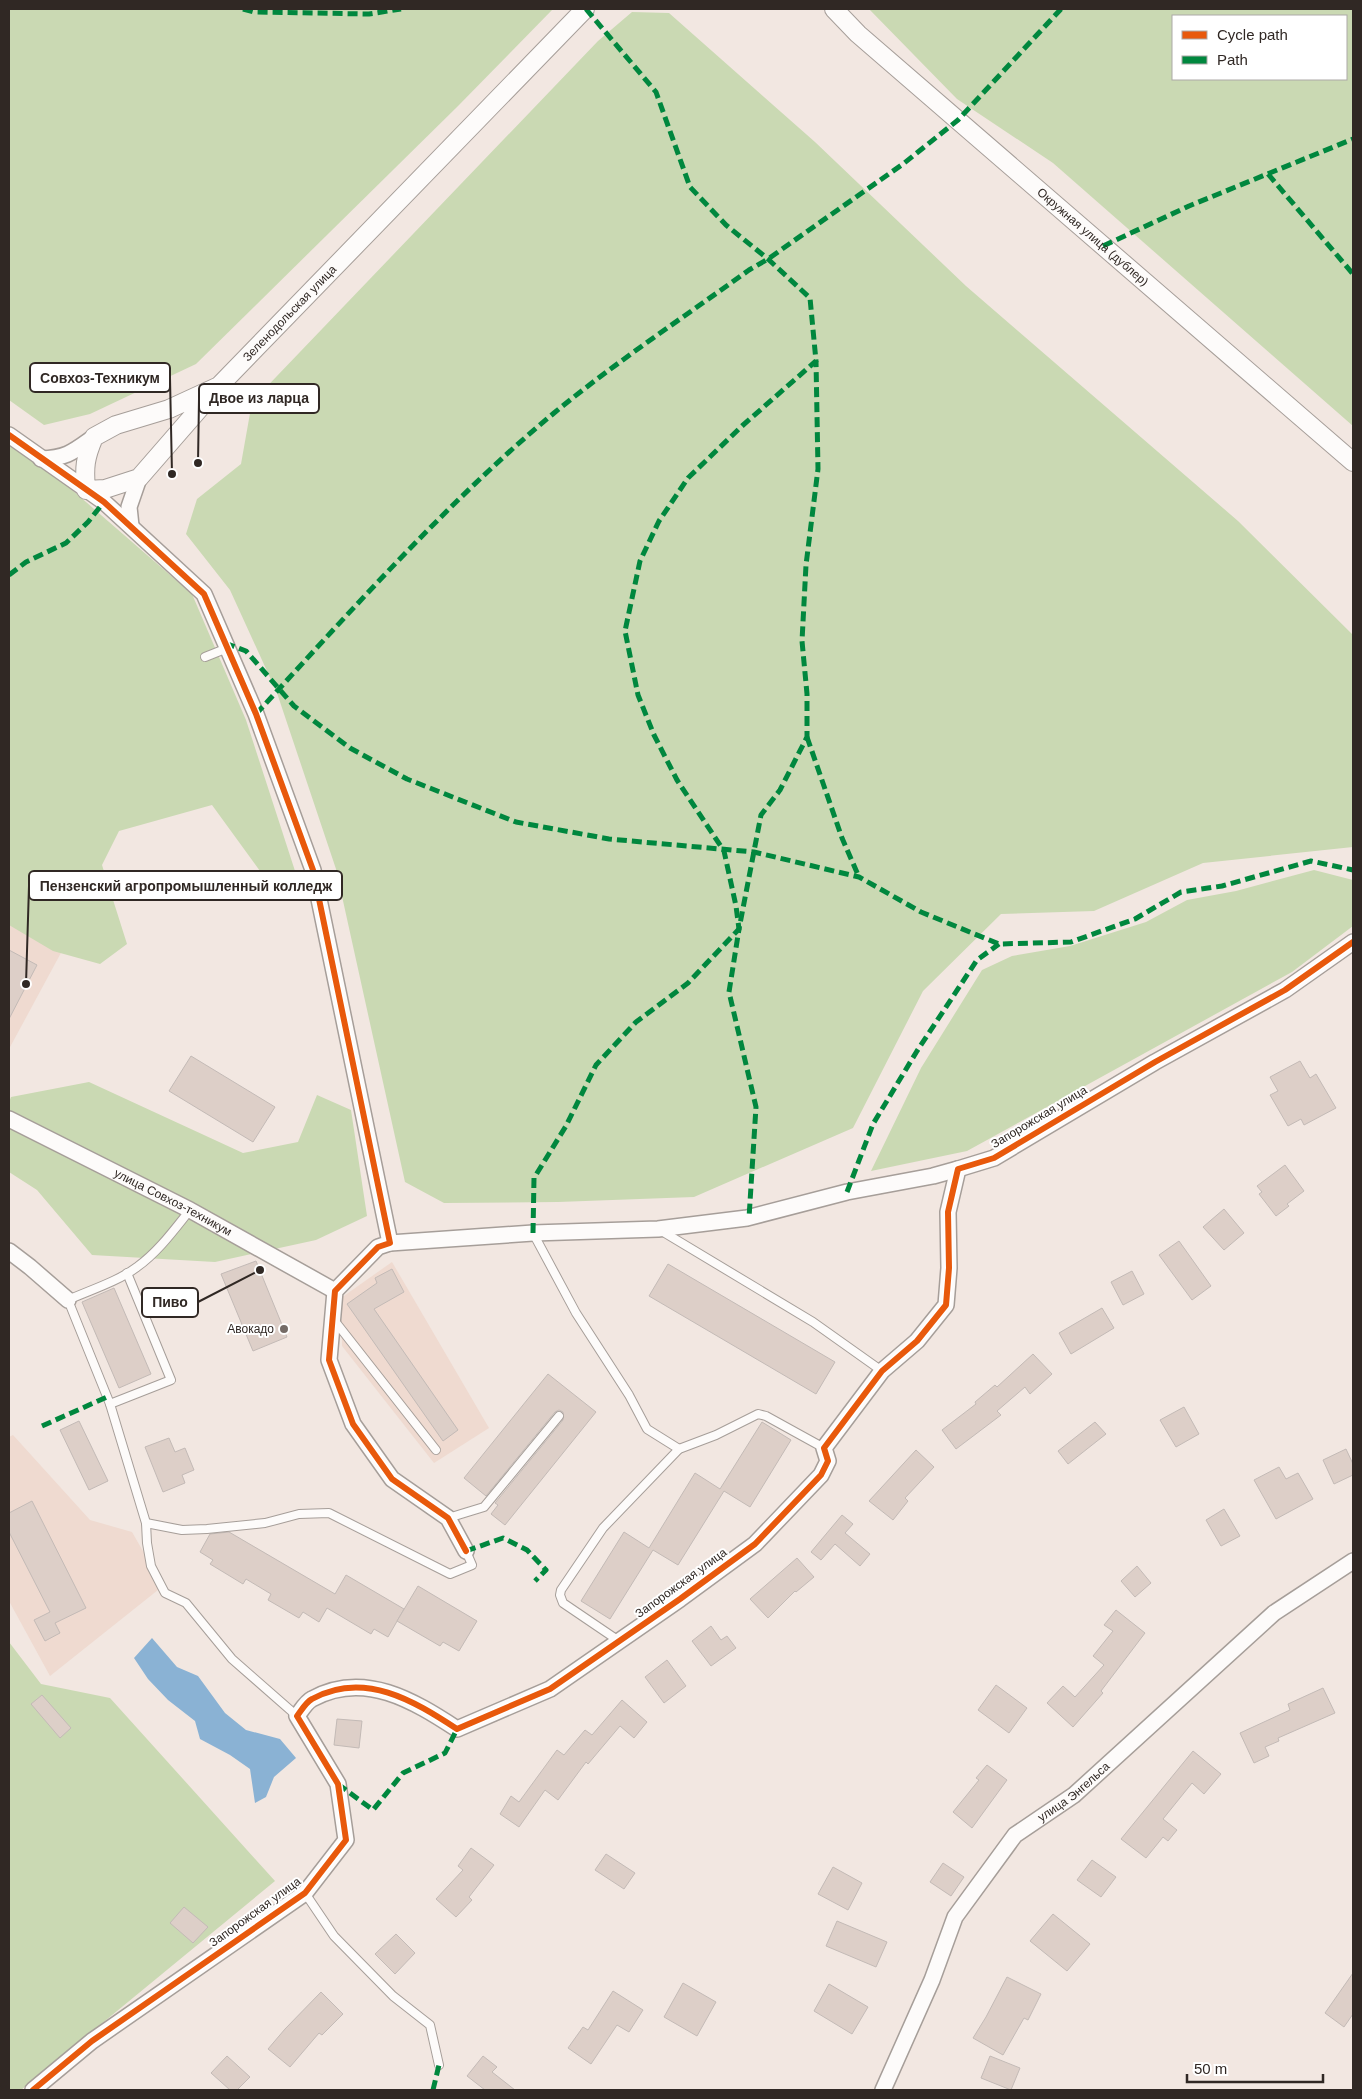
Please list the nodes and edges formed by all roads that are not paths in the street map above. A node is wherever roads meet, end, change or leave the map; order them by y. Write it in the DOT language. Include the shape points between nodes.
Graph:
graph roads {
  1 [pos="585,9"];
  2 [pos="834,9"];
  3 [pos="219,386"];
  4 [pos="9,435"];
  5 [pos="94,437"];
  6 [pos="41,459"];
  7 [pos="1353,462"];
  8 [pos="139,478"];
  9 [pos="86,490"];
  10 [pos="131,526"];
  11 [pos="229,651"];
  12 [pos="205,657"];
  13 [pos="1353,942"];
  14 [pos="9,1120"];
  15 [pos="958,1169"];
  16 [pos="190,1210"];
  17 [pos="658,1229"];
  18 [pos="533,1233"];
  19 [pos="390,1243"];
  20 [pos="9,1251"];
  21 [pos="127,1273"];
  22 [pos="335,1291"];
  23 [pos="68,1300"];
  24 [pos="331,1317"];
  25 [pos="882,1371"];
  26 [pos="110,1404"];
  27 [pos="559,1416"];
  28 [pos="824,1448"];
  29 [pos="679,1449"];
  30 [pos="436,1450"];
  31 [pos="448,1518"];
  32 [pos="146,1523"];
  33 [pos="466,1551"];
  34 [pos="1353,1561"];
  35 [pos="619,1641"];
  36 [pos="297,1716"];
  37 [pos="305,1893"];
  38 [pos="439,2065"];
  39 [pos="33,2090"];
  40 [pos="882,2090"];
  1 -- 3 [label="street, Зеленодольская улица"];
  2 -- 7 [label="street, Окружная улица (дублер)" via="858,34"];
  3 -- 5 [label="street" via="168,409 116,425"];
  3 -- 8 [label="street, Зеленодольская улица"];
  4 -- 6 [label="street"];
  5 -- 6 [label="street" via="59,458"];
  5 -- 9 [label="street" via="85,463"];
  6 -- 9 [label="street"];
  8 -- 9 [label="street" via="105,489"];
  8 -- 10 [label="street, Зеленодольская улица" via="129,507"];
  9 -- 10 [label="street"];
  10 -- 11 [label="street" via="204,594"];
  11 -- 12 [label="lane" via="226,649"];
  11 -- 19 [label="street" via="256,714 313,870"];
  13 -- 15 [label="street, Запорожская улица" via="1285,990 1155,1062 994,1158"];
  14 -- 16 [label="street, улица Совхоз-техникум"];
  15 -- 17 [label="street, Запорожская улица" via="847,1192 747,1218"];
  15 -- 25 [label="street" via="948,1212 946,1305 917,1341"];
  16 -- 21 [label="lane" via="168,1238 138,1267"];
  16 -- 22 [label="street, улица Совхоз-техникум"];
  17 -- 18 [label="street, Запорожская улица"];
  17 -- 25 [label="lane" via="813,1322"];
  18 -- 19 [label="street, Запорожская улица"];
  18 -- 29 [label="lane" via="576,1313 647,1429"];
  19 -- 22 [label="street" via="378,1247"];
  20 -- 23 [label="street"];
  21 -- 23 [label="lane"];
  21 -- 26 [label="lane" via="170,1380"];
  22 -- 24 [label="street"];
  23 -- 26 [label="lane"];
  24 -- 30 [label="lane"];
  24 -- 31 [label="street" via="329,1360 353,1424 392,1479"];
  25 -- 28 [label="street"];
  26 -- 32 [label="lane"];
  27 -- 31 [label="lane" via="484,1507"];
  28 -- 29 [label="lane" via="758,1414"];
  28 -- 35 [label="street, Запорожская улица" via="828,1461 820,1475 755,1544"];
  29 -- 35 [label="lane" via="603,1528 561,1590 563,1603"];
  31 -- 33 [label="street"];
  32 -- 33 [label="lane" via="182,1530 207,1529 265,1523 298,1514 329,1513 450,1574 472,1565"];
  32 -- 36 [label="lane" via="151,1566 165,1593 186,1603 232,1659"];
  34 -- 40 [label="street, улица Энгельса" via="1274,1613 1074,1795 1015,1835 955,1916 932,1980"];
  35 -- 36 [label="street, Запорожская улица" via="550,1689 457,1730 420,1704 379,1688 340,1688 311,1700"];
  36 -- 37 [label="street, Запорожская улица" via="338,1784 346,1840"];
  37 -- 38 [label="lane" via="334,1936 393,1996 430,2025"];
  37 -- 39 [label="street, Запорожская улица" via="92,2040"];
}
